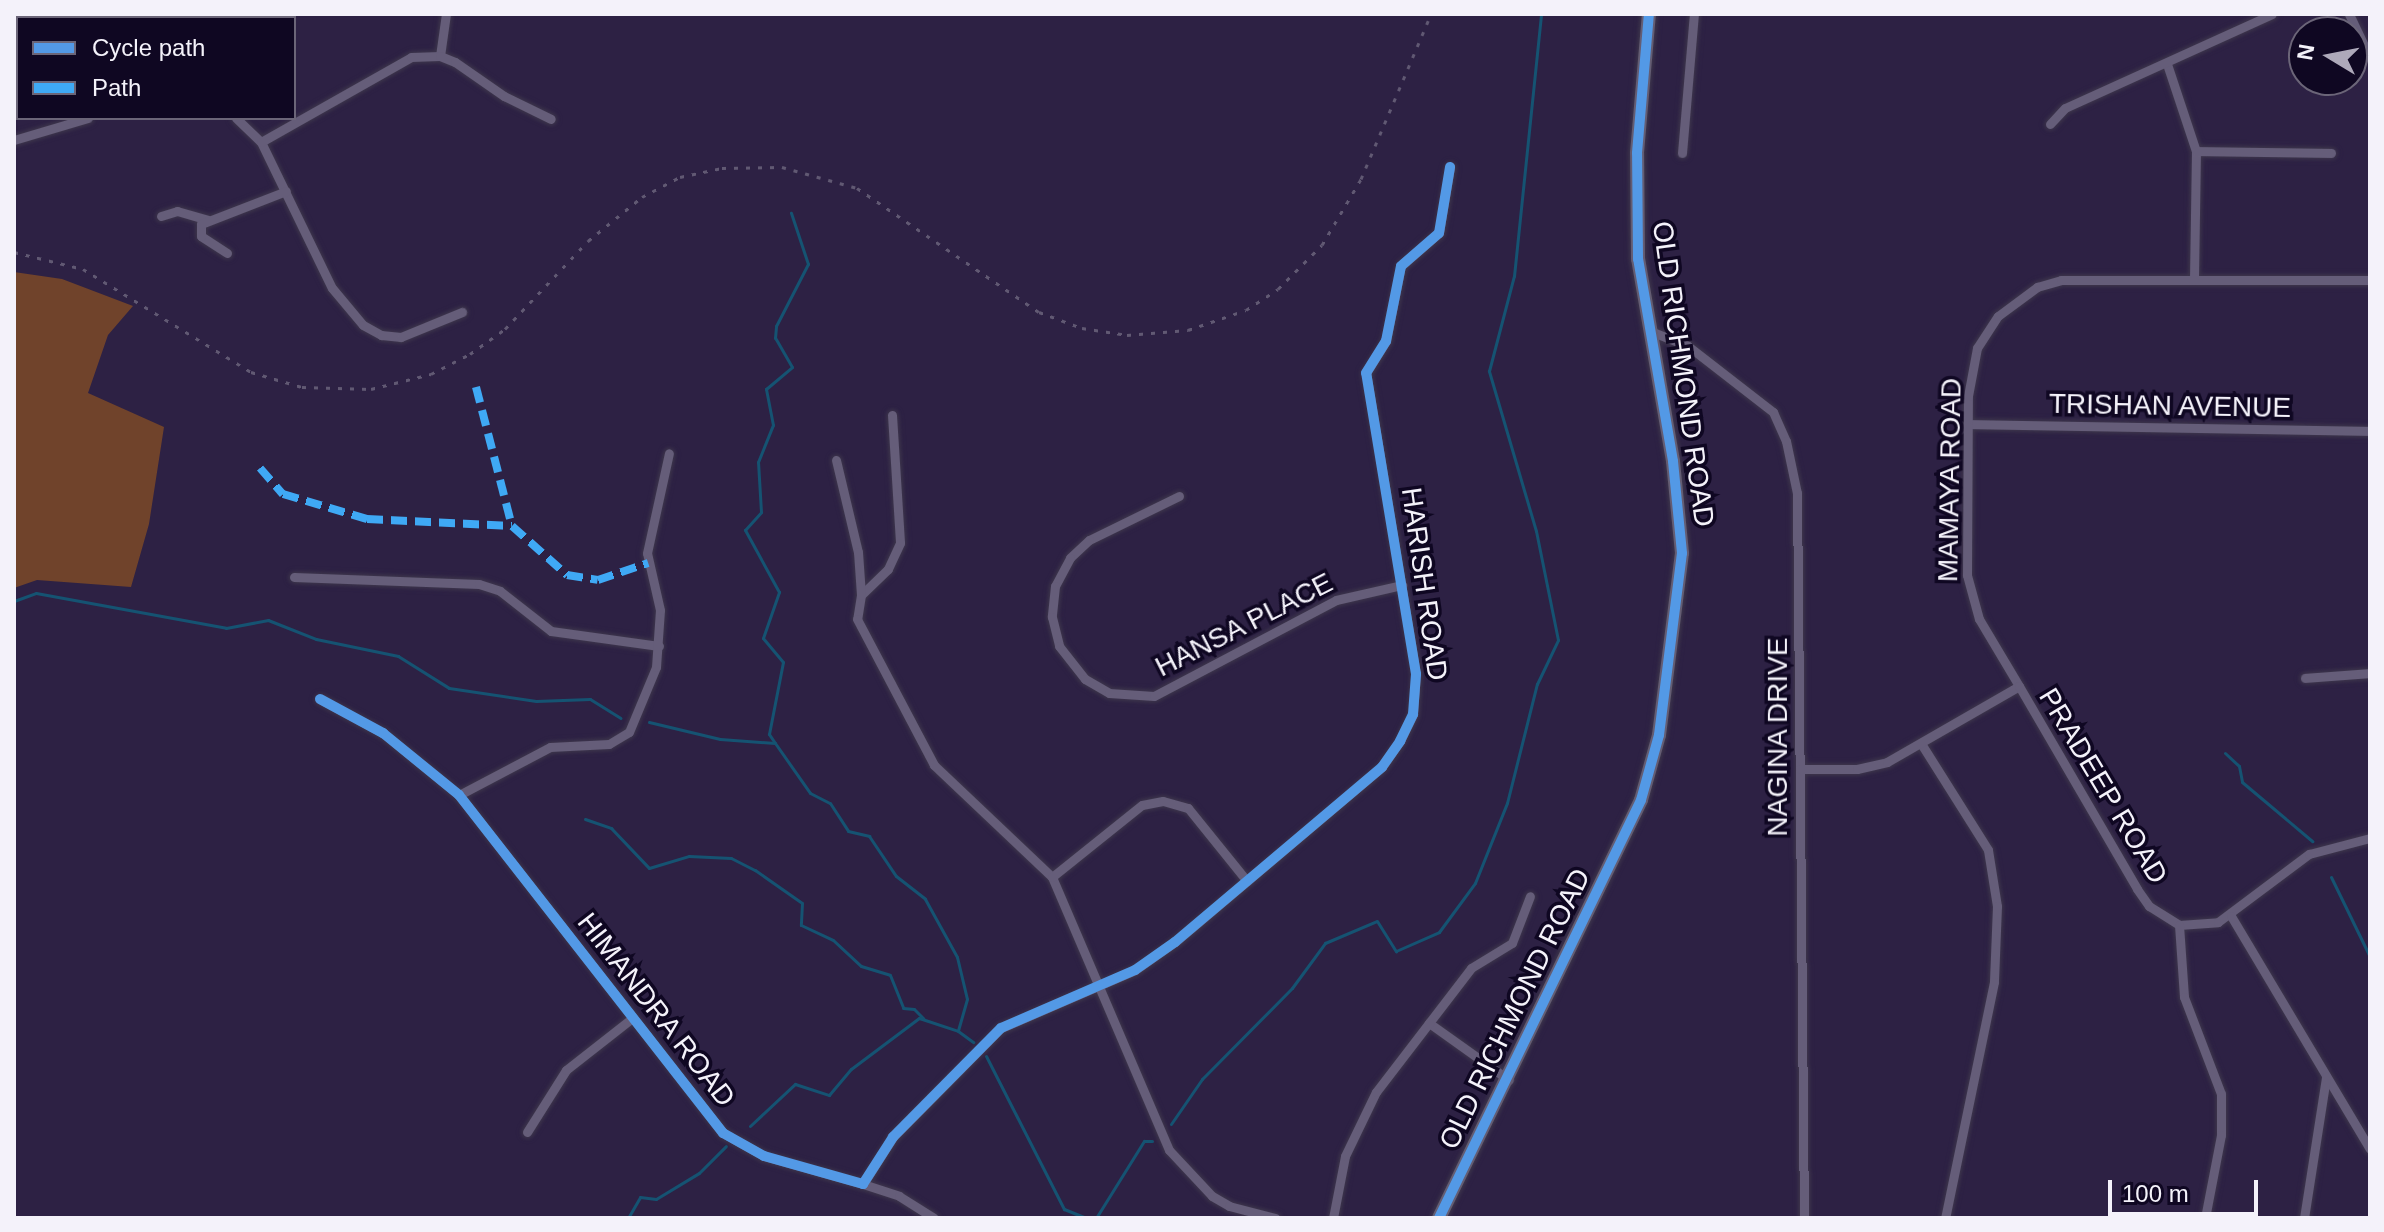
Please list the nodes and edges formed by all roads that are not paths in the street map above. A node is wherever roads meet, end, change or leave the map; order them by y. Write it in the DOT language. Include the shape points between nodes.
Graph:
graph roads {
  1 [pos="446,14"];
  2 [pos="1649,14"];
  3 [pos="1694,14"];
  4 [pos="2272,14"];
  5 [pos="2349,14"];
  6 [pos="440,56"];
  7 [pos="2370,58"];
  8 [pos="2167,64"];
  9 [pos="551,119"];
  10 [pos="81,120"];
  11 [pos="238,120"];
  12 [pos="2050,124"];
  13 [pos="14,140"];
  14 [pos="261,142"];
  15 [pos="2196,151"];
  16 [pos="1682,153"];
  17 [pos="2331,153"];
  18 [pos="1450,167"];
  19 [pos="286,191"];
  20 [pos="161,216"];
  21 [pos="208,220"];
  22 [pos="227,253"];
  23 [pos="2194,278"];
  24 [pos="2370,280"];
  25 [pos="462,312"];
  26 [pos="1647,329"];
  27 [pos="892,415"];
  28 [pos="1968,424"];
  29 [pos="2370,431"];
  30 [pos="669,453"];
  31 [pos="836,460"];
  32 [pos="1179,496"];
  33 [pos="294,577"];
  34 [pos="1402,585"];
  35 [pos="861,595"];
  36 [pos="659,646"];
  37 [pos="2370,673"];
  38 [pos="2305,678"];
  39 [pos="2019,686"];
  40 [pos="320,699"];
  41 [pos="1922,745"];
  42 [pos="1800,769"];
  43 [pos="459,795"];
  44 [pos="2370,838"];
  45 [pos="1052,877"];
  46 [pos="1247,881"];
  47 [pos="1530,896"];
  48 [pos="2231,916"];
  49 [pos="2179,925"];
  50 [pos="1100,985"];
  51 [pos="631,1019"];
  52 [pos="1429,1023"];
  53 [pos="2326,1077"];
  54 [pos="1509,1080"];
  55 [pos="527,1132"];
  56 [pos="2370,1149"];
  57 [pos="863,1184"];
  58 [pos="934,1218"];
  59 [pos="1275,1218"];
  60 [pos="1333,1218"];
  61 [pos="1439,1218"];
  62 [pos="1804,1218"];
  63 [pos="1945,1218"];
  64 [pos="2205,1218"];
  65 [pos="2304,1218"];
  1 -- 6 [label="street"];
  2 -- 26 [label="street, OLD RICHMOND ROAD" via="1637,184"];
  3 -- 16 [label="street"];
  4 -- 8 [label="street"];
  5 -- 7 [label="street"];
  6 -- 9 [label="street"];
  6 -- 14 [label="street" via="411,57 389,65"];
  8 -- 12 [label="street" via="2065,108"];
  8 -- 15 [label="street"];
  10 -- 13 [label="street"];
  11 -- 14 [label="street"];
  14 -- 19 [label="street"];
  15 -- 17 [label="street"];
  15 -- 23 [label="street"];
  18 -- 34 [label="street, HARISH ROAD" via="1439,233 1401,266 1386,341 1367,365"];
  19 -- 21 [label="street"];
  19 -- 25 [label="street" via="332,288 370,331 401,337"];
  20 -- 21 [label="street" via="177,211"];
  21 -- 22 [label="street" via="199,234"];
  23 -- 24 [label="street, MAMAYA ROAD"];
  23 -- 28 [label="street, MAMAYA ROAD" via="2061,280 2021,296 1998,316 1977,348"];
  26 -- 42 [label="street, NAGINA DRIVE" via="1688,346 1758,398 1780,423 1798,506"];
  26 -- 54 [label="street, OLD RICHMOND ROAD" via="1673,461 1682,553 1659,735 1641,800"];
  27 -- 35 [label="street" via="900,543 888,569"];
  28 -- 29 [label="street, TRISHAN AVENUE"];
  28 -- 39 [label="street, MAMAYA ROAD" via="1970,597"];
  30 -- 36 [label="street" via="647,553 660,610"];
  31 -- 35 [label="street" via="858,552"];
  32 -- 34 [label="street, HANSA PLACE" via="1089,540 1070,558 1055,586 1052,617 1059,646 1085,679 1109,693 1154,696 1336,600"];
  33 -- 36 [label="street" via="479,584 500,591 551,631"];
  34 -- 46 [label="street, HARISH ROAD" via="1416,674 1407,727 1382,767"];
  35 -- 45 [label="street" via="857,619 934,765"];
  36 -- 43 [label="street" via="644,700 623,738 609,744 550,747"];
  37 -- 38 [label="street"];
  39 -- 41 [label="street, PRADEEP ROAD"];
  39 -- 49 [label="street, PRADEEP ROAD" via="2137,889 2149,906"];
  40 -- 43 [label="street, HIMANDRA ROAD" via="383,733"];
  41 -- 42 [label="street, PRADEEP ROAD" via="1874,766"];
  41 -- 63 [label="street" via="1988,850 1999,931 1994,982"];
  42 -- 62 [label="street, NAGINA DRIVE"];
  43 -- 51 [label="street, HIMANDRA ROAD"];
  44 -- 48 [label="street" via="2309,854"];
  45 -- 46 [label="street" via="1134,810 1163,801 1188,808"];
  45 -- 50 [label="street"];
  46 -- 50 [label="street, HARISH ROAD" via="1175,942 1135,970"];
  47 -- 52 [label="street" via="1512,943 1471,968"];
  48 -- 49 [label="street" via="2207,926"];
  48 -- 53 [label="street"];
  49 -- 64 [label="street" via="2184,997 2221,1094 2221,1135"];
  50 -- 57 [label="street" via="1001,1028 893,1137"];
  50 -- 59 [label="street" via="1159,1131 1181,1167 1229,1206"];
  51 -- 55 [label="street" via="566,1070"];
  51 -- 57 [label="street, HIMANDRA ROAD" via="723,1133 764,1156"];
  52 -- 54 [label="street"];
  52 -- 60 [label="street" via="1363,1113 1345,1156"];
  53 -- 56 [label="street"];
  53 -- 65 [label="street"];
  54 -- 61 [label="street, OLD RICHMOND ROAD"];
  57 -- 58 [label="street, HIMANDRA ROAD" via="899,1196"];
}
